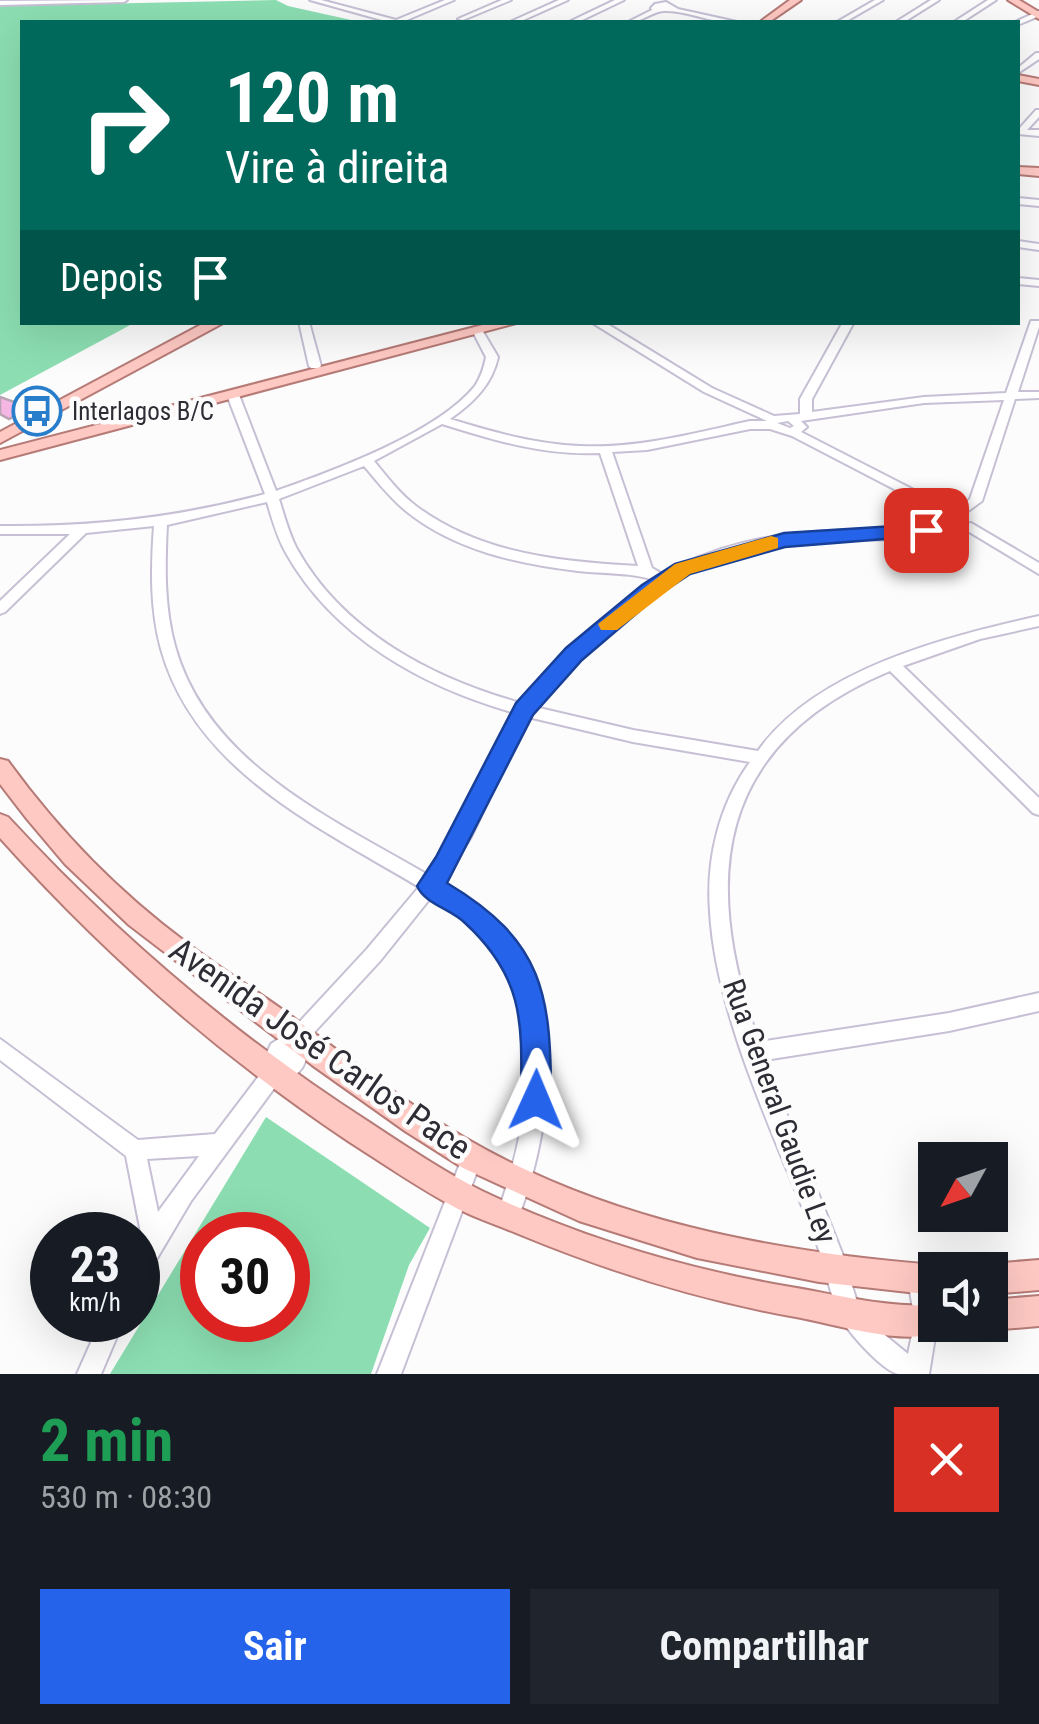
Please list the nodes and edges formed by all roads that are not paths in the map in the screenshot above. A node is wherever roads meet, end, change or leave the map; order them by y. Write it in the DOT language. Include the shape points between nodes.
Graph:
graph roads {
  1 [pos="124,0"];
  2 [pos="313,0"];
  3 [pos="334,0"];
  4 [pos="425,0"];
  5 [pos="451,0"];
  6 [pos="508,0"];
  7 [pos="565,0"];
  8 [pos="621,0"];
  9 [pos="796,0"];
  10 [pos="880,0"];
  11 [pos="936,0"];
  12 [pos="993,0"];
  13 [pos="1013,0"];
  14 [pos="40,1"];
  15 [pos="0,3"];
  16 [pos="436,6"];
  17 [pos="665,6"];
  18 [pos="1038,14"];
  19 [pos="393,20"];
  20 [pos="395,20"];
  21 [pos="405,20"];
  22 [pos="462,20"];
  23 [pos="466,20"];
  24 [pos="519,20"];
  25 [pos="577,20"];
  26 [pos="636,20"];
  27 [pos="724,20"];
  28 [pos="767,20"];
  29 [pos="845,20"];
  30 [pos="903,20"];
  31 [pos="961,20"];
  32 [pos="1039,54"];
  33 [pos="1020,73"];
  34 [pos="1039,112"];
  35 [pos="1020,130"];
  36 [pos="1037,323"];
  37 [pos="212,325"];
  38 [pos="305,325"];
  39 [pos="474,325"];
  40 [pos="602,325"];
  41 [pos="618,325"];
  42 [pos="847,325"];
  43 [pos="629,340"];
  44 [pos="315,366"];
  45 [pos="1012,394"];
  46 [pos="233,395"];
  47 [pos="1039,395"];
  48 [pos="440,420"];
  49 [pos="798,422"];
  50 [pos="772,423"];
  51 [pos="0,438"];
  52 [pos="0,447"];
  53 [pos="604,450"];
  54 [pos="0,455"];
  55 [pos="366,460"];
  56 [pos="270,496"];
  57 [pos="964,510"];
  58 [pos="945,517"];
  59 [pos="162,520"];
  60 [pos="971,527"];
  61 [pos="0,530"];
  62 [pos="82,531"];
  63 [pos="1039,569"];
  64 [pos="646,570"];
  65 [pos="662,581"];
  66 [pos="0,609"];
  67 [pos="1039,622"];
  68 [pos="892,664"];
  69 [pos="524,710"];
  70 [pos="759,757"];
  71 [pos="0,767"];
  72 [pos="1039,808"];
  73 [pos="0,823"];
  74 [pos="430,886"];
  75 [pos="1039,1002"];
  76 [pos="1018,1006"];
  77 [pos="1039,1018"];
  78 [pos="299,1036"];
  79 [pos="0,1048"];
  80 [pos="754,1052"];
  81 [pos="272,1075"];
  82 [pos="216,1144"];
  83 [pos="135,1150"];
  84 [pos="472,1158"];
  85 [pos="519,1180"];
  86 [pos="458,1194"];
  87 [pos="148,1212"];
  88 [pos="508,1215"];
  89 [pos="160,1228"];
  90 [pos="838,1269"];
  91 [pos="1039,1275"];
  92 [pos="1008,1277"];
  93 [pos="918,1279"];
  94 [pos="848,1310"];
  95 [pos="1039,1311"];
  96 [pos="1008,1314"];
  97 [pos="918,1318"];
  98 [pos="103,1342"];
  99 [pos="925,1342"];
  100 [pos="89,1374"];
  101 [pos="389,1374"];
  102 [pos="916,1374"];
  1 -- 14 [label="street"];
  2 -- 19 [label="street"];
  3 -- 20 [label="street"];
  4 -- 16 [label="street"];
  5 -- 16 [label="street"];
  6 -- 23 [label="street"];
  7 -- 24 [label="street"];
  8 -- 25 [label="street"];
  9 -- 28 [label="main road"];
  10 -- 29 [label="street"];
  11 -- 30 [label="street"];
  12 -- 31 [label="street"];
  13 -- 18 [label="main road"];
  14 -- 15 [label="street"];
  16 -- 21 [label="street"];
  16 -- 22 [label="street"];
  17 -- 26 [label="street"];
  17 -- 27 [label="street"];
  32 -- 33 [label="street"];
  34 -- 35 [label="street"];
  36 -- 45 [label="street"];
  37 -- 51 [label="main road"];
  38 -- 44 [label="street"];
  39 -- 44 [label="main road"];
  39 -- 46 [label="main road"];
  39 -- 48 [label="street" via="492,351 487,377"];
  40 -- 43 [label="street"];
  41 -- 43 [label="street"];
  42 -- 49 [label="street"];
  43 -- 50 [label="street"];
  44 -- 52 [label="main road"];
  45 -- 47 [label="street"];
  45 -- 49 [label="street" via="924,400"];
  45 -- 57 [label="street" via="976,501"];
  46 -- 54 [label="main road"];
  46 -- 56 [label="street"];
  48 -- 53 [label="street" via="514,442"];
  48 -- 55 [label="street"];
  49 -- 50 [label="street" via="781,432"];
  49 -- 58 [label="street"];
  50 -- 53 [label="street"];
  53 -- 64 [label="street"];
  55 -- 56 [label="street"];
  55 -- 64 [label="street" via="413,511 471,542 568,566"];
  56 -- 59 [label="street"];
  56 -- 69 [label="street" via="293,553 360,631 466,691"];
  57 -- 58 [label="street"];
  57 -- 60 [label="street" via="974,518"];
  58 -- 60 [label="street" via="958,529"];
  58 -- 65 [label="street" via="918,532 784,540"];
  59 -- 62 [label="street"];
  59 -- 74 [label="street" via="160,620 184,690 202,718 274,790"];
  60 -- 63 [label="street"];
  61 -- 62 [label="street"];
  62 -- 66 [label="street"];
  64 -- 65 [label="street"];
  65 -- 69 [label="street" via="574,654"];
  67 -- 68 [label="street, Rua General Gaudie Ley"];
  68 -- 70 [label="street, Rua General Gaudie Ley" via="807,710"];
  68 -- 72 [label="street"];
  69 -- 70 [label="street"];
  69 -- 74 [label="street"];
  70 -- 80 [label="street, Rua General Gaudie Ley" via="735,794 718,844 718,910 730,978"];
  71 -- 78 [label="main road, Avenida José Carlos Pace" via="25,803 158,936"];
  73 -- 81 [label="main road, Avenida José Carlos Pace" via="140,968"];
  74 -- 78 [label="street"];
  74 -- 85 [label="street" via="492,930 529,990 537,1029 534,1122"];
  75 -- 76 [label="street"];
  76 -- 77 [label="street"];
  76 -- 80 [label="street"];
  78 -- 81 [label="street" via="298,1059"];
  78 -- 84 [label="main road, Avenida José Carlos Pace"];
  79 -- 83 [label="street"];
  80 -- 90 [label="street, Rua General Gaudie Ley"];
  81 -- 82 [label="street"];
  81 -- 86 [label="main road, Avenida José Carlos Pace"];
  82 -- 83 [label="street"];
  82 -- 89 [label="street"];
  83 -- 87 [label="street"];
  84 -- 85 [label="main road, Avenida José Carlos Pace"];
  84 -- 86 [label="street"];
  85 -- 88 [label="street"];
  85 -- 90 [label="main road, Avenida José Carlos Pace" via="621,1222"];
  86 -- 88 [label="main road, Avenida José Carlos Pace"];
  86 -- 101 [label="street"];
  88 -- 94 [label="main road, Avenida José Carlos Pace" via="679,1278"];
  90 -- 93 [label="main road, Avenida José Carlos Pace"];
  90 -- 94 [label="street, Rua General Gaudie Ley"];
  91 -- 92 [label="main road"];
  94 -- 97 [label="main road, Avenida José Carlos Pace"];
  94 -- 102 [label="street"];
  95 -- 96 [label="main road"];
  98 -- 100 [label="street"];
  99 -- 102 [label="street"];
}
